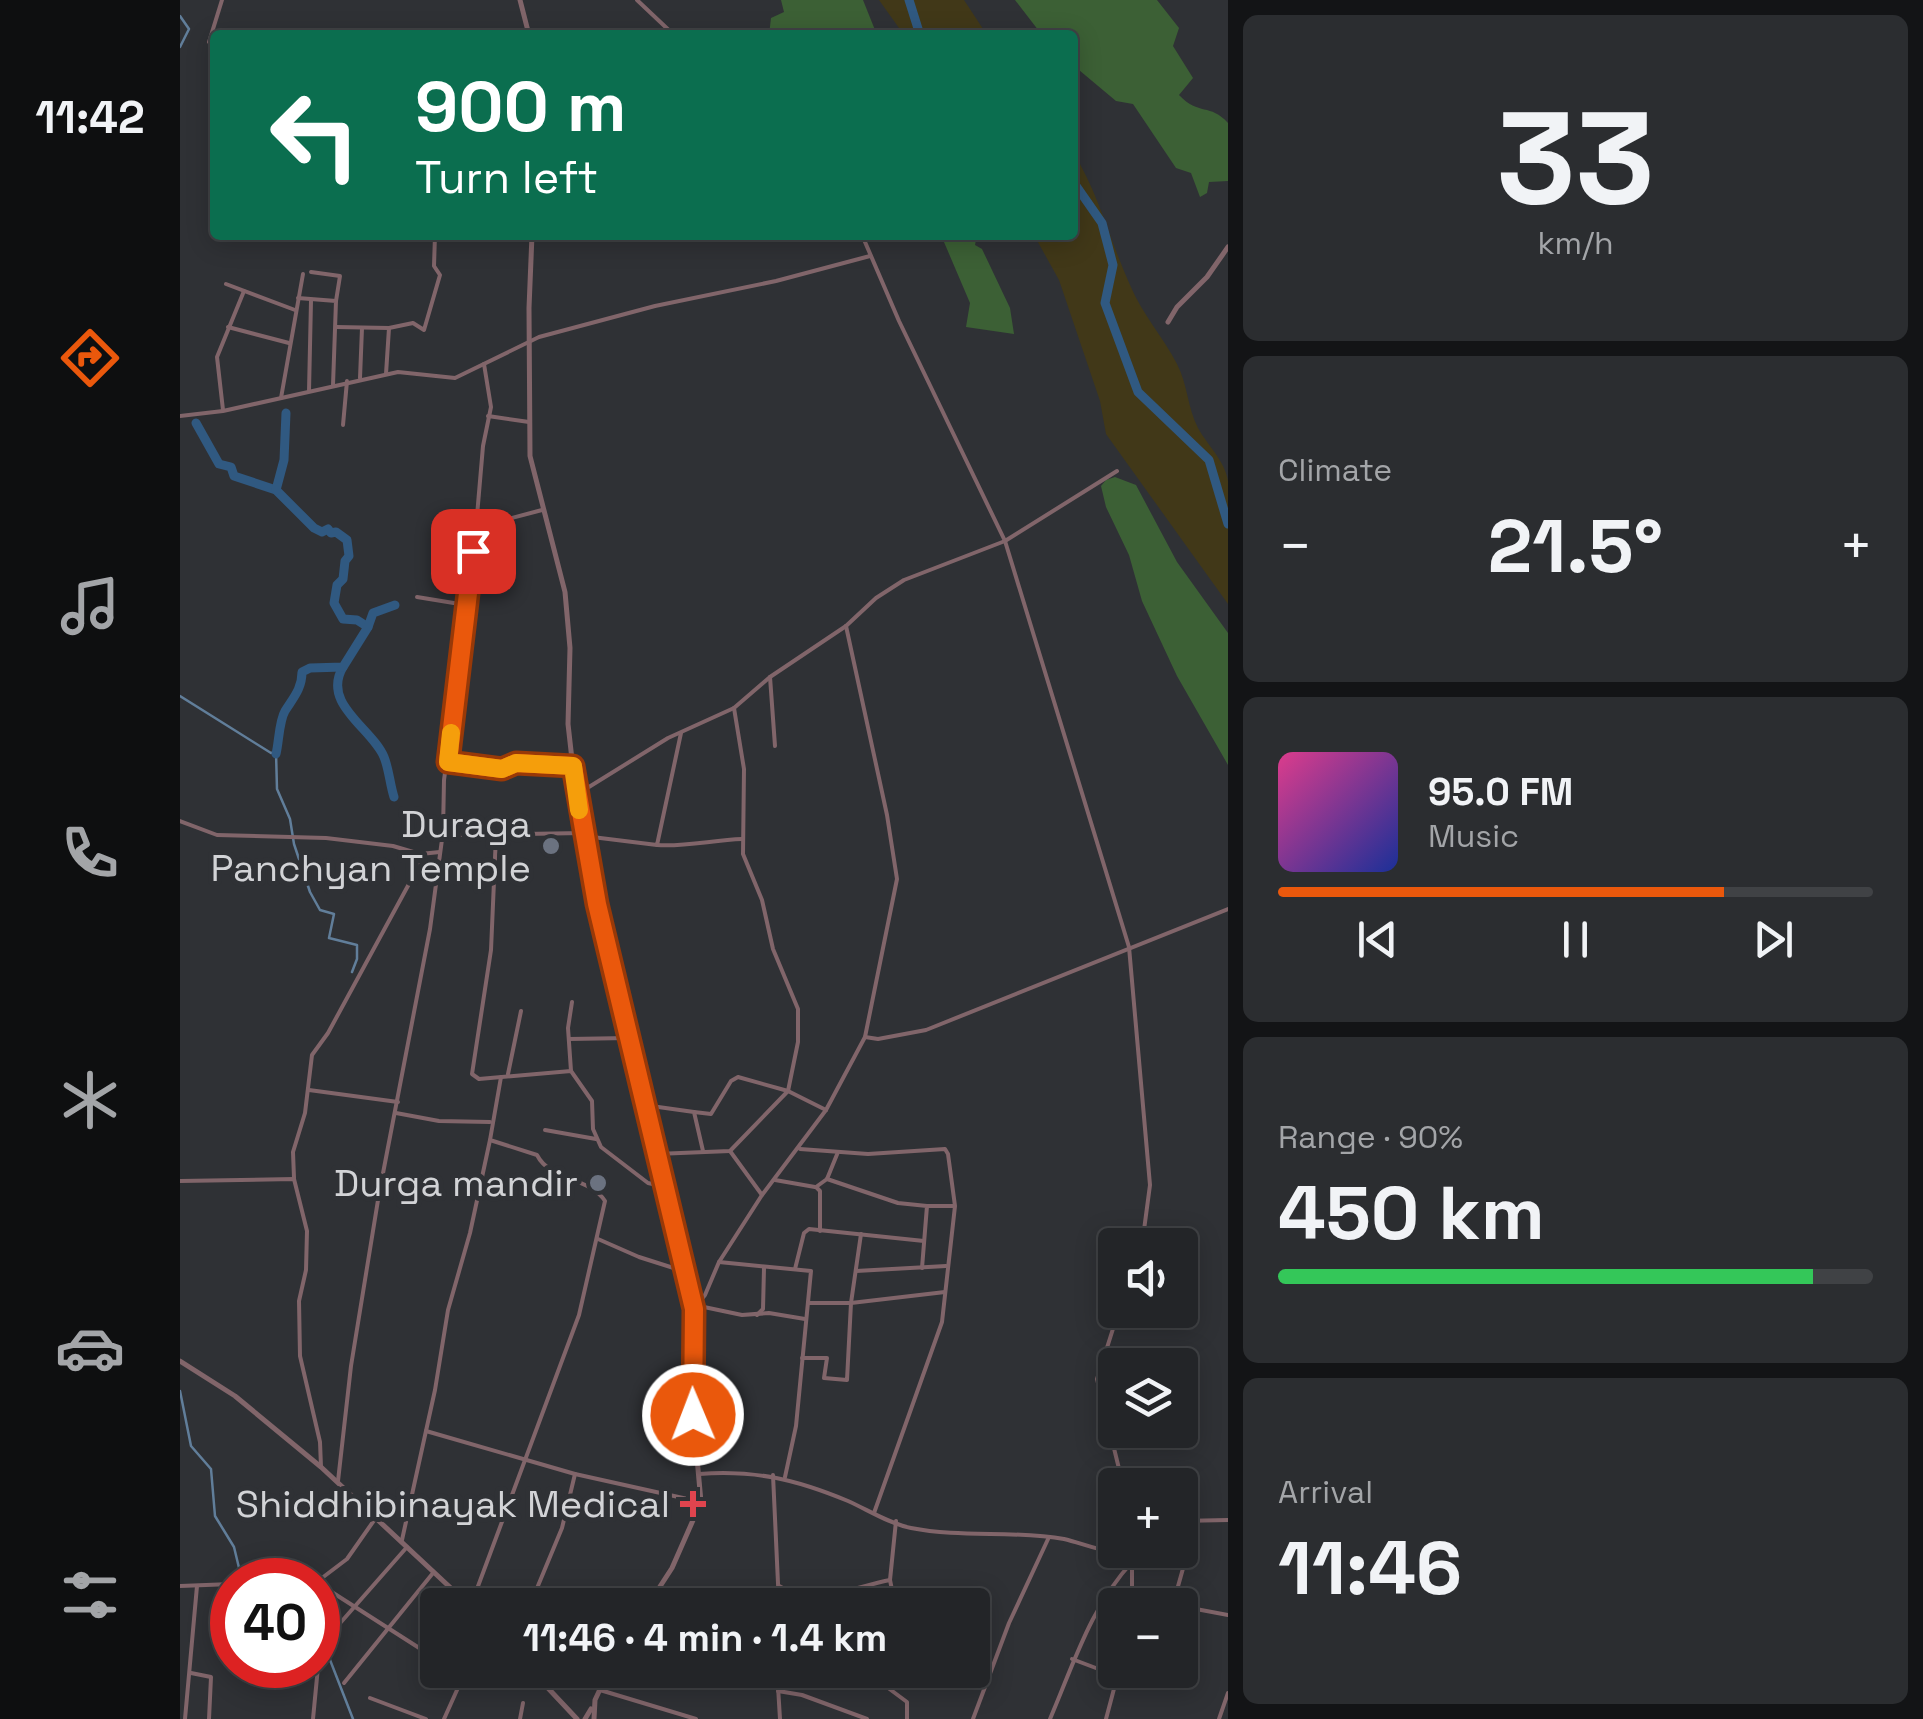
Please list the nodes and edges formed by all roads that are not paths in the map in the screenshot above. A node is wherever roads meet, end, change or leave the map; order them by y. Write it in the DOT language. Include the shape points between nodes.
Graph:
graph roads {
  1 [pos="222,0"];
  2 [pos="520,0"];
  3 [pos="637,0"];
  4 [pos="213,30"];
  5 [pos="528,30"];
  6 [pos="669,30"];
  7 [pos="210,39"];
  8 [pos="209,42"];
  9 [pos="435,240"];
  10 [pos="532,240"];
  11 [pos="864,240"];
  12 [pos="1228,247"];
  13 [pos="870,256"];
  14 [pos="310,272"];
  15 [pos="303,274"];
  16 [pos="226,284"];
  17 [pos="244,290"];
  18 [pos="298,298"];
  19 [pos="311,301"];
  20 [pos="336,301"];
  21 [pos="296,310"];
  22 [pos="1168,322"];
  23 [pos="228,327"];
  24 [pos="336,327"];
  25 [pos="362,328"];
  26 [pos="388,328"];
  27 [pos="289,344"];
  28 [pos="528,344"];
  29 [pos="484,364"];
  30 [pos="386,374"];
  31 [pos="360,378"];
  32 [pos="347,381"];
  33 [pos="333,385"];
  34 [pos="309,391"];
  35 [pos="281,398"];
  36 [pos="224,411"];
  37 [pos="180,416"];
  38 [pos="488,416"];
  39 [pos="529,422"];
  40 [pos="343,425"];
  41 [pos="1116,471"];
  42 [pos="544,510"];
  43 [pos="474,528"];
  44 [pos="1005,540"];
  45 [pos="418,597"];
  46 [pos="466,605"];
  47 [pos="846,626"];
  48 [pos="770,677"];
  49 [pos="734,708"];
  50 [pos="682,732"];
  51 [pos="775,746"];
  52 [pos="448,762"];
  53 [pos="573,766"];
  54 [pos="576,795"];
  55 [pos="180,821"];
  56 [pos="443,832"];
  57 [pos="583,834"];
  58 [pos="496,835"];
  59 [pos="743,838"];
  60 [pos="657,846"];
  61 [pos="440,852"];
  62 [pos="420,854"];
  63 [pos="1228,909"];
  64 [pos="1128,947"];
  65 [pos="572,1002"];
  66 [pos="522,1010"];
  67 [pos="864,1037"];
  68 [pos="628,1038"];
  69 [pos="569,1039"];
  70 [pos="570,1070"];
  71 [pos="504,1076"];
  72 [pos="308,1090"];
  73 [pos="788,1091"];
  74 [pos="398,1102"];
  75 [pos="644,1105"];
  76 [pos="826,1110"];
  77 [pos="396,1112"];
  78 [pos="694,1112"];
  79 [pos="490,1122"];
  80 [pos="545,1130"];
  81 [pos="596,1139"];
  82 [pos="490,1140"];
  83 [pos="800,1149"];
  84 [pos="730,1151"];
  85 [pos="704,1152"];
  86 [pos="838,1152"];
  87 [pos="656,1154"];
  88 [pos="294,1179"];
  89 [pos="827,1180"];
  90 [pos="180,1181"];
  91 [pos="770,1182"];
  92 [pos="666,1187"];
  93 [pos="816,1187"];
  94 [pos="762,1195"];
  95 [pos="927,1206"];
  96 [pos="954,1206"];
  97 [pos="953,1213"];
  98 [pos="1144,1228"];
  99 [pos="820,1230"];
  100 [pos="861,1234"];
  101 [pos="598,1239"];
  102 [pos="924,1242"];
  103 [pos="719,1262"];
  104 [pos="949,1266"];
  105 [pos="764,1268"];
  106 [pos="922,1268"];
  107 [pos="795,1269"];
  108 [pos="856,1271"];
  109 [pos="686,1272"];
  110 [pos="945,1292"];
  111 [pos="808,1303"];
  112 [pos="852,1303"];
  113 [pos="694,1309"];
  114 [pos="756,1315"];
  115 [pos="805,1319"];
  116 [pos="1113,1328"];
  117 [pos="801,1358"];
  118 [pos="180,1361"];
  119 [pos="426,1431"];
  120 [pos="527,1461"];
  121 [pos="321,1467"];
  122 [pos="1119,1468"];
  123 [pos="575,1474"];
  124 [pos="699,1474"];
  125 [pos="773,1475"];
  126 [pos="784,1478"];
  127 [pos="338,1482"];
  128 [pos="701,1502"];
  129 [pos="874,1513"];
  130 [pos="376,1518"];
  131 [pos="1198,1519"];
  132 [pos="1228,1520"];
  133 [pos="896,1521"];
  134 [pos="1049,1538"];
  135 [pos="404,1545"];
  136 [pos="1098,1545"];
  137 [pos="340,1564"];
  138 [pos="1126,1568"];
  139 [pos="433,1573"];
  140 [pos="890,1580"];
  141 [pos="210,1585"];
  142 [pos="180,1586"];
  143 [pos="198,1586"];
  144 [pos="779,1586"];
  145 [pos="450,1588"];
  146 [pos="477,1588"];
  147 [pos="537,1588"];
  148 [pos="659,1588"];
  149 [pos="892,1588"];
  150 [pos="340,1598"];
  151 [pos="355,1608"];
  152 [pos="1198,1609"];
  153 [pos="1228,1614"];
  154 [pos="388,1628"];
  155 [pos="420,1648"];
  156 [pos="1072,1659"];
  157 [pos="1098,1667"];
  158 [pos="191,1673"];
  159 [pos="344,1683"];
  160 [pos="457,1688"];
  161 [pos="548,1688"];
  162 [pos="778,1688"];
  163 [pos="888,1688"];
  164 [pos="1114,1688"];
  165 [pos="598,1689"];
  166 [pos="778,1691"];
  167 [pos="1228,1693"];
  168 [pos="370,1698"];
  169 [pos="524,1703"];
  170 [pos="593,1706"];
  171 [pos="1225,1712"];
  172 [pos="1051,1718"];
  173 [pos="185,1719"];
  174 [pos="209,1719"];
  175 [pos="313,1719"];
  176 [pos="426,1719"];
  177 [pos="444,1719"];
  178 [pos="520,1719"];
  179 [pos="576,1719"];
  180 [pos="585,1719"];
  181 [pos="594,1719"];
  182 [pos="696,1719"];
  183 [pos="780,1719"];
  184 [pos="866,1719"];
  185 [pos="907,1719"];
  186 [pos="973,1719"];
  187 [pos="1060,1719"];
  188 [pos="1106,1719"];
  189 [pos="1219,1719"];
  1 -- 4 [label="street"];
  2 -- 5 [label="street"];
  3 -- 6 [label="street"];
  7 -- 8 [label="street"];
  9 -- 26 [label="street" via="440,275 424,330 414,323"];
  10 -- 28 [label="street"];
  11 -- 13 [label="street"];
  12 -- 22 [label="street"];
  13 -- 28 [label="street" via="613,316"];
  13 -- 44 [label="street"];
  14 -- 20 [label="street" via="340,276"];
  15 -- 18 [label="street"];
  16 -- 17 [label="street"];
  17 -- 21 [label="street"];
  17 -- 23 [label="street"];
  18 -- 19 [label="street"];
  18 -- 21 [label="street"];
  19 -- 20 [label="street"];
  19 -- 34 [label="street"];
  20 -- 24 [label="street"];
  21 -- 27 [label="street"];
  23 -- 27 [label="street"];
  23 -- 36 [label="street" via="217,357"];
  24 -- 25 [label="street"];
  24 -- 33 [label="street"];
  25 -- 26 [label="street"];
  25 -- 31 [label="street"];
  26 -- 30 [label="street"];
  27 -- 35 [label="street"];
  28 -- 29 [label="street"];
  28 -- 39 [label="street"];
  29 -- 30 [label="street" via="455,378"];
  29 -- 38 [label="street"];
  30 -- 31 [label="street"];
  31 -- 32 [label="street"];
  32 -- 33 [label="street"];
  32 -- 40 [label="street"];
  33 -- 34 [label="street"];
  34 -- 35 [label="street"];
  35 -- 36 [label="street"];
  36 -- 37 [label="street"];
  38 -- 39 [label="street"];
  38 -- 43 [label="street"];
  39 -- 42 [label="street"];
  41 -- 44 [label="street"];
  42 -- 43 [label="street"];
  42 -- 53 [label="street" via="565,592"];
  43 -- 46 [label="street"];
  44 -- 47 [label="street" via="904,580"];
  44 -- 64 [label="street"];
  45 -- 46 [label="street"];
  46 -- 52 [label="street"];
  47 -- 48 [label="street"];
  47 -- 67 [label="street" via="897,879"];
  48 -- 49 [label="street"];
  48 -- 51 [label="street"];
  49 -- 50 [label="street"];
  49 -- 59 [label="street" via="744,770"];
  50 -- 54 [label="street"];
  50 -- 60 [label="street"];
  52 -- 53 [label="street" via="502,769 516,763"];
  52 -- 56 [label="street"];
  53 -- 54 [label="street"];
  54 -- 57 [label="street"];
  55 -- 62 [label="street" via="217,835 361,841"];
  56 -- 58 [label="street"];
  56 -- 61 [label="street"];
  57 -- 58 [label="street"];
  57 -- 60 [label="street"];
  57 -- 68 [label="street"];
  58 -- 71 [label="street" via="492,950 472,1074"];
  59 -- 60 [label="street"];
  59 -- 73 [label="street" via="748,873 798,1009"];
  61 -- 62 [label="street"];
  61 -- 74 [label="street"];
  62 -- 72 [label="street" via="312,1055"];
  63 -- 64 [label="street"];
  64 -- 67 [label="street" via="926,1030"];
  64 -- 98 [label="street" via="1150,1185"];
  65 -- 69 [label="street"];
  66 -- 71 [label="street"];
  67 -- 76 [label="street"];
  68 -- 69 [label="street"];
  68 -- 75 [label="street"];
  69 -- 70 [label="street"];
  70 -- 71 [label="street"];
  70 -- 81 [label="street" via="592,1100"];
  71 -- 79 [label="street"];
  72 -- 74 [label="street"];
  72 -- 88 [label="street" via="293,1152"];
  73 -- 76 [label="street"];
  73 -- 78 [label="street" via="738,1077 711,1114"];
  73 -- 84 [label="street"];
  74 -- 77 [label="street"];
  75 -- 78 [label="street"];
  75 -- 87 [label="street"];
  76 -- 83 [label="street"];
  77 -- 79 [label="street"];
  77 -- 127 [label="street" via="359,1315"];
  78 -- 85 [label="street"];
  79 -- 82 [label="street"];
  80 -- 81 [label="street"];
  81 -- 92 [label="street" via="624,1168"];
  82 -- 101 [label="street" via="537,1155 545,1168 601,1194 606,1202"];
  82 -- 119 [label="street"];
  83 -- 86 [label="street"];
  83 -- 91 [label="street"];
  84 -- 85 [label="street"];
  84 -- 94 [label="street"];
  85 -- 87 [label="street"];
  86 -- 89 [label="street"];
  86 -- 96 [label="street" via="944,1150"];
  87 -- 92 [label="street"];
  88 -- 90 [label="street"];
  88 -- 121 [label="street" via="307,1232 300,1356"];
  89 -- 93 [label="street"];
  89 -- 95 [label="street"];
  91 -- 93 [label="street"];
  91 -- 94 [label="street"];
  92 -- 109 [label="street"];
  93 -- 99 [label="street"];
  94 -- 103 [label="street"];
  95 -- 96 [label="street"];
  95 -- 102 [label="street"];
  96 -- 97 [label="street"];
  96 -- 104 [label="street"];
  99 -- 100 [label="street"];
  99 -- 107 [label="street" via="804,1232"];
  100 -- 102 [label="street"];
  100 -- 108 [label="street"];
  101 -- 109 [label="street"];
  101 -- 120 [label="street" via="580,1315"];
  102 -- 106 [label="street"];
  103 -- 105 [label="street"];
  103 -- 113 [label="street"];
  104 -- 106 [label="street"];
  104 -- 110 [label="street"];
  105 -- 107 [label="street"];
  105 -- 114 [label="street" via="763,1309"];
  106 -- 108 [label="street"];
  107 -- 111 [label="street" via="810,1271"];
  108 -- 112 [label="street"];
  109 -- 113 [label="street"];
  110 -- 112 [label="street"];
  110 -- 129 [label="street" via="930,1363"];
  111 -- 112 [label="street"];
  111 -- 115 [label="street"];
  112 -- 117 [label="street" via="847,1380 824,1378 827,1358"];
  113 -- 114 [label="street"];
  113 -- 124 [label="street"];
  114 -- 115 [label="street"];
  115 -- 117 [label="street"];
  116 -- 122 [label="street" via="1097,1379"];
  117 -- 126 [label="street"];
  118 -- 121 [label="street" via="235,1396"];
  119 -- 120 [label="street"];
  119 -- 135 [label="street"];
  120 -- 123 [label="street"];
  120 -- 146 [label="street"];
  121 -- 127 [label="street"];
  123 -- 128 [label="street"];
  123 -- 147 [label="street"];
  124 -- 125 [label="street"];
  124 -- 128 [label="street"];
  125 -- 126 [label="street"];
  125 -- 144 [label="street"];
  126 -- 129 [label="street"];
  127 -- 130 [label="street"];
  128 -- 148 [label="street"];
  129 -- 133 [label="street"];
  130 -- 135 [label="street"];
  130 -- 137 [label="street"];
  131 -- 132 [label="street"];
  133 -- 134 [label="street" via="959,1535"];
  133 -- 140 [label="street"];
  134 -- 136 [label="street"];
  134 -- 186 [label="street"];
  135 -- 139 [label="street"];
  135 -- 151 [label="street"];
  138 -- 156 [label="street" via="1110,1585"];
  139 -- 145 [label="street"];
  139 -- 154 [label="street"];
  140 -- 144 [label="street" via="821,1598"];
  140 -- 149 [label="street"];
  141 -- 143 [label="street"];
  142 -- 143 [label="street"];
  143 -- 158 [label="street"];
  150 -- 151 [label="street"];
  151 -- 154 [label="street"];
  151 -- 175 [label="street" via="325,1641"];
  152 -- 153 [label="street"];
  154 -- 155 [label="street"];
  154 -- 159 [label="street"];
  156 -- 157 [label="street"];
  156 -- 172 [label="street"];
  158 -- 173 [label="street"];
  158 -- 174 [label="street" via="211,1678"];
  160 -- 177 [label="street"];
  161 -- 179 [label="street"];
  162 -- 166 [label="street"];
  163 -- 185 [label="street" via="907,1702"];
  164 -- 188 [label="street"];
  165 -- 170 [label="street"];
  165 -- 182 [label="street"];
  166 -- 183 [label="street"];
  166 -- 184 [label="street"];
  167 -- 171 [label="street"];
  168 -- 176 [label="street"];
  169 -- 178 [label="street"];
  170 -- 180 [label="street"];
  170 -- 181 [label="street"];
  171 -- 189 [label="street"];
  172 -- 187 [label="street"];
}
